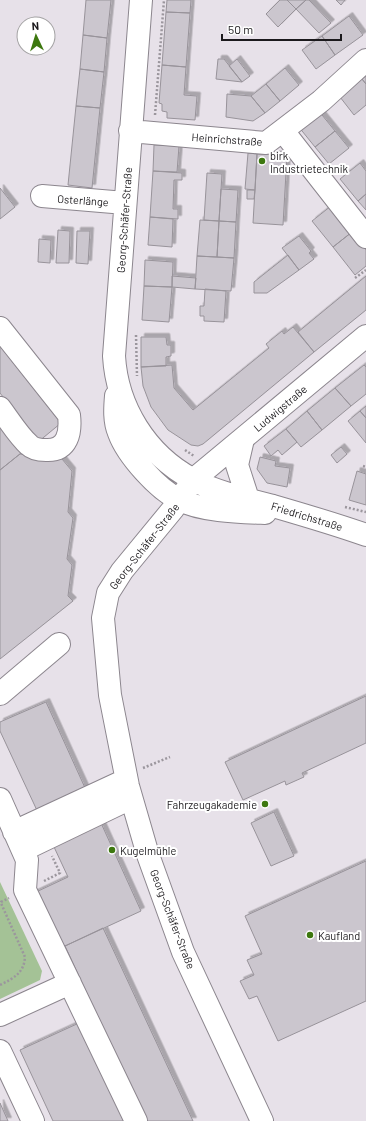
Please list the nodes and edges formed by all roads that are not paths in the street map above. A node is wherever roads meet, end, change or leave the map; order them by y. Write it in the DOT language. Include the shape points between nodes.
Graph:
graph roads {
  1 [pos="141,0"];
  2 [pos="366,60"];
  3 [pos="130,131"];
  4 [pos="283,131"];
  5 [pos="42,196"];
  6 [pos="125,203"];
  7 [pos="366,237"];
  8 [pos="0,328"];
  9 [pos="366,336"];
  10 [pos="127,382"];
  11 [pos="0,408"];
  12 [pos="243,439"];
  13 [pos="193,480"];
  14 [pos="248,499"];
  15 [pos="180,500"];
  16 [pos="302,514"];
  17 [pos="366,534"];
  18 [pos="59,644"];
  19 [pos="0,694"];
  20 [pos="129,789"];
  21 [pos="0,799"];
  22 [pos="19,841"];
  23 [pos="70,983"];
  24 [pos="0,1015"];
  25 [pos="0,1051"];
  26 [pos="33,1121"];
  27 [pos="136,1121"];
  28 [pos="262,1121"];
  1 -- 3 [label="street, Georg-Schäfer-Straße"];
  2 -- 4 [label="street, Heinrichstraße"];
  3 -- 4 [label="street, Heinrichstraße" via="266,143"];
  3 -- 6 [label="street, Georg-Schäfer-Straße"];
  4 -- 7 [label="street"];
  5 -- 6 [label="street, Osterlänge"];
  6 -- 10 [label="street, Georg-Schäfer-Straße" via="114,356"];
  8 -- 11 [label="street" via="69,415 71,430 64,444 53,451 40,450 30,446"];
  9 -- 12 [label="street, Ludwigstraße"];
  10 -- 13 [label="street, Georg-Schäfer-Straße" via="131,419 164,460"];
  10 -- 15 [label="street" via="115,414 118,432 126,448 155,481"];
  12 -- 13 [label="street, Ludwigstraße"];
  12 -- 14 [label="street" via="237,465"];
  13 -- 14 [label="street, Friedrichstraße"];
  13 -- 15 [label="street, Georg-Schäfer-Straße"];
  14 -- 16 [label="street, Friedrichstraße"];
  15 -- 16 [label="street" via="205,507 237,511"];
  15 -- 20 [label="street, Georg-Schäfer-Straße" via="122,571 108,593 103,618 115,726"];
  16 -- 17 [label="street, Friedrichstraße"];
  18 -- 19 [label="street"];
  20 -- 22 [label="street"];
  20 -- 28 [label="street, Georg-Schäfer-Straße" via="148,855 183,952"];
  21 -- 22 [label="street"];
  22 -- 23 [label="street" via="27,860 25,890"];
  23 -- 24 [label="street"];
  23 -- 27 [label="street"];
  25 -- 26 [label="street"];
}
